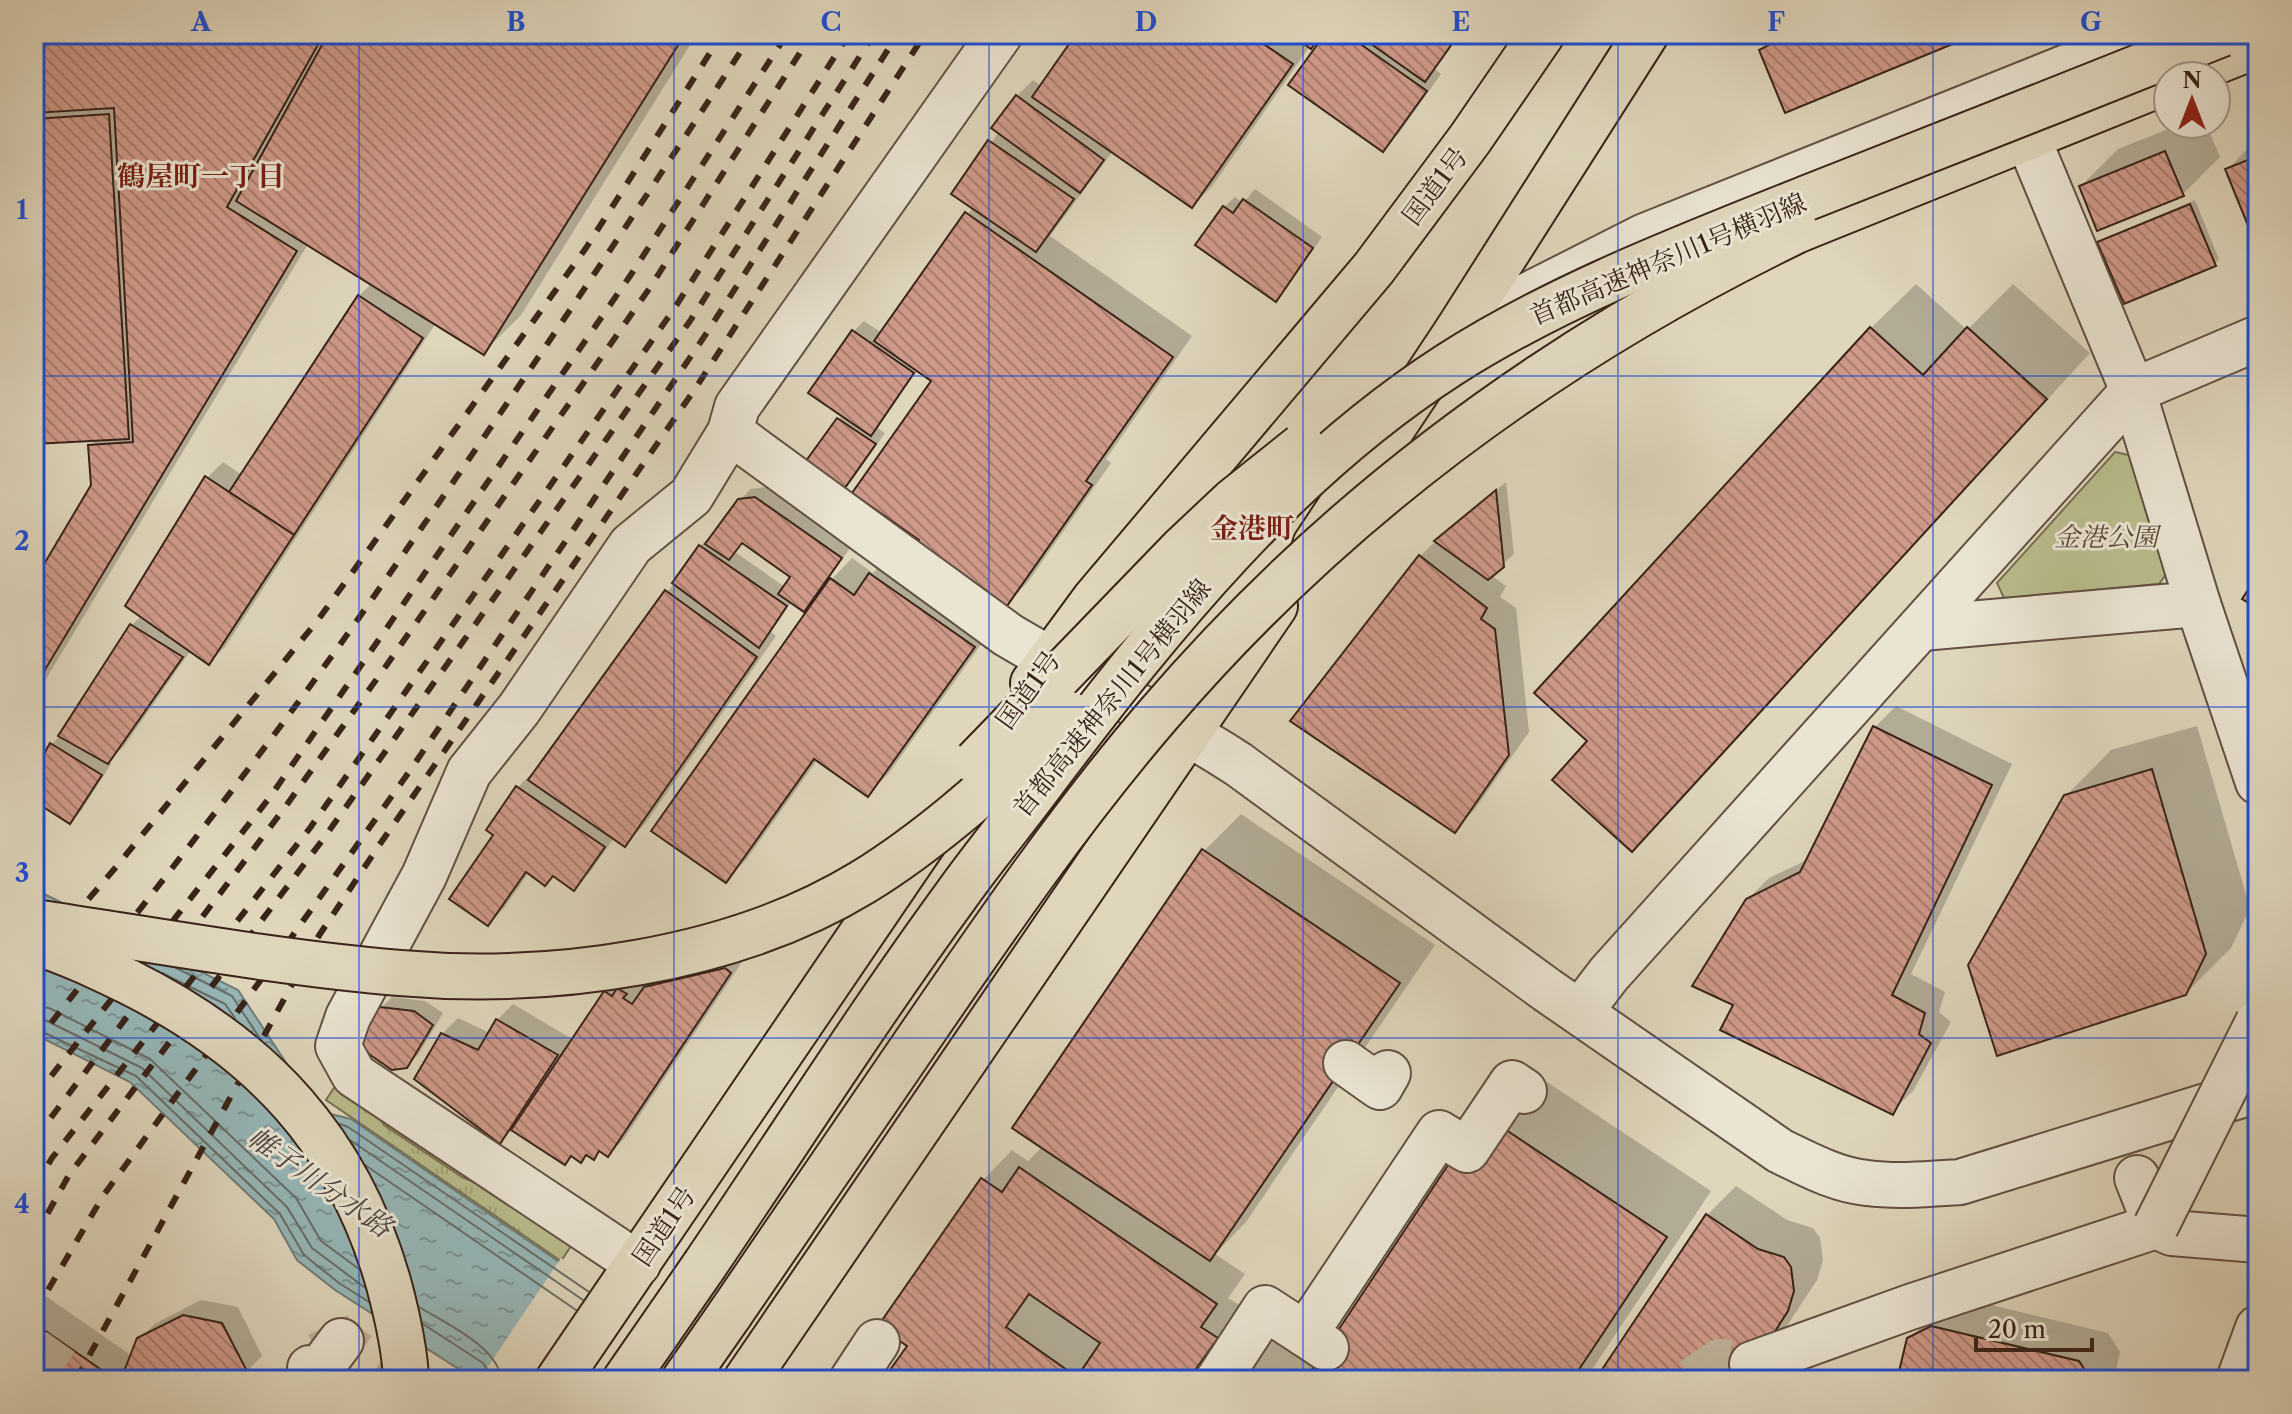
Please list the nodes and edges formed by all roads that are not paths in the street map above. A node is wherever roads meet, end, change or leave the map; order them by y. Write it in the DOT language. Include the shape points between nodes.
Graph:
graph roads {
  1 [pos="1000,34"];
  2 [pos="1542,34"];
  3 [pos="1646,34"];
  4 [pos="2149,34"];
  5 [pos="2222,34"];
  6 [pos="2258,47"];
  7 [pos="2223,60"];
  8 [pos="2228,60"];
  9 [pos="2152,89"];
  10 [pos="2152,90"];
  11 [pos="2029,141"];
  12 [pos="1798,230"];
  13 [pos="1513,327"];
  14 [pos="1457,331"];
  15 [pos="2258,338"];
  16 [pos="2133,391"];
  17 [pos="730,432"];
  18 [pos="2198,604"];
  19 [pos="1922,628"];
  20 [pos="1050,660"];
  21 [pos="1189,732"];
  22 [pos="2258,782"];
  23 [pos="34,904"];
  24 [pos="34,922"];
  25 [pos="34,942"];
  26 [pos="34,968"];
  27 [pos="1580,1012"];
  28 [pos="2258,1022"];
  29 [pos="1346,1063"];
  30 [pos="1388,1073"];
  31 [pos="2258,1090"];
  32 [pos="1524,1091"];
  33 [pos="2137,1178"];
  34 [pos="2156,1226"];
  35 [pos="2258,1240"];
  36 [pos="628,1278"];
  37 [pos="2258,1328"];
  38 [pos="877,1342"];
  39 [pos="1800,1363"];
  40 [pos="1752,1364"];
  41 [pos="747,1379"];
  42 [pos="380,1380"];
  43 [pos="406,1380"];
  44 [pos="558,1380"];
  45 [pos="625,1380"];
  46 [pos="684,1380"];
  47 [pos="852,1380"];
  48 [pos="1218,1380"];
  49 [pos="2239,1380"];
  1 -- 17 [label="street" via="737,407"];
  2 -- 20 [label="highway, 国道1号" via="1374,268 1094,600"];
  3 -- 14 [label="highway"];
  4 -- 14 [label="street" via="1645,236"];
  5 -- 13 [label="highway, 首都高速神奈川1号横羽線, bridge" via="1717,234"];
  6 -- 7 [label="highway"];
  6 -- 8 [label="street"];
  9 -- 12 [label="highway, 首都高速神奈川1号横羽線"];
  10 -- 11 [label="street"];
  11 -- 14 [label="street" via="1668,288"];
  11 -- 16 [label="street"];
  12 -- 24 [label="highway, bridge" via="1621,302 1551,338 1411,425 1268,538 1011,766 903,854 818,906 768,927 703,947 603,966 450,975 348,968"];
  12 -- 46 [label="highway, 首都高速神奈川1号横羽線, bridge" via="1653,305 1509,397 1358,514 1222,645 1105,779 999,921"];
  13 -- 23 [label="highway, bridge" via="1413,373 1289,455 1182,549 924,814 852,869 762,911 669,938 600,950 451,957 358,950"];
  13 -- 45 [label="highway, 首都高速神奈川1号横羽線, bridge" via="1364,426 1280,501 1182,604 954,897"];
  14 -- 21 [label="highway"];
  15 -- 16 [label="street"];
  16 -- 18 [label="street"];
  16 -- 19 [label="street"];
  17 -- 20 [label="street" via="1008,635"];
  17 -- 36 [label="street" via="691,496 631,545 519,709 469,772 424,876 348,1017 338,1046 354,1075"];
  18 -- 19 [label="street"];
  18 -- 22 [label="street"];
  19 -- 27 [label="street"];
  20 -- 21 [label="street"];
  20 -- 36 [label="highway, 国道1号"];
  21 -- 27 [label="street"];
  21 -- 41 [label="highway"];
  25 -- 43 [label="highway, bridge" via="101,968 201,1021 291,1099 358,1197 395,1308"];
  26 -- 42 [label="highway" via="89,989 186,1043 268,1112 305,1158 354,1258 371,1314"];
  27 -- 31 [label="street" via="1780,1151 1820,1171 1865,1183 1960,1182"];
  28 -- 34 [label="street, bridge"];
  29 -- 30 [label="street" via="1380,1087"];
  32 -- 48 [label="street" via="1512,1083 1467,1150 1439,1133 1316,1341 1265,1308"];
  33 -- 34 [label="street"];
  34 -- 35 [label="street" via="2172,1233"];
  34 -- 39 [label="street" via="1910,1307"];
  36 -- 44 [label="highway, 国道1号"];
  37 -- 49 [label="street"];
  38 -- 47 [label="street"];
  39 -- 40 [label="street"];
}
